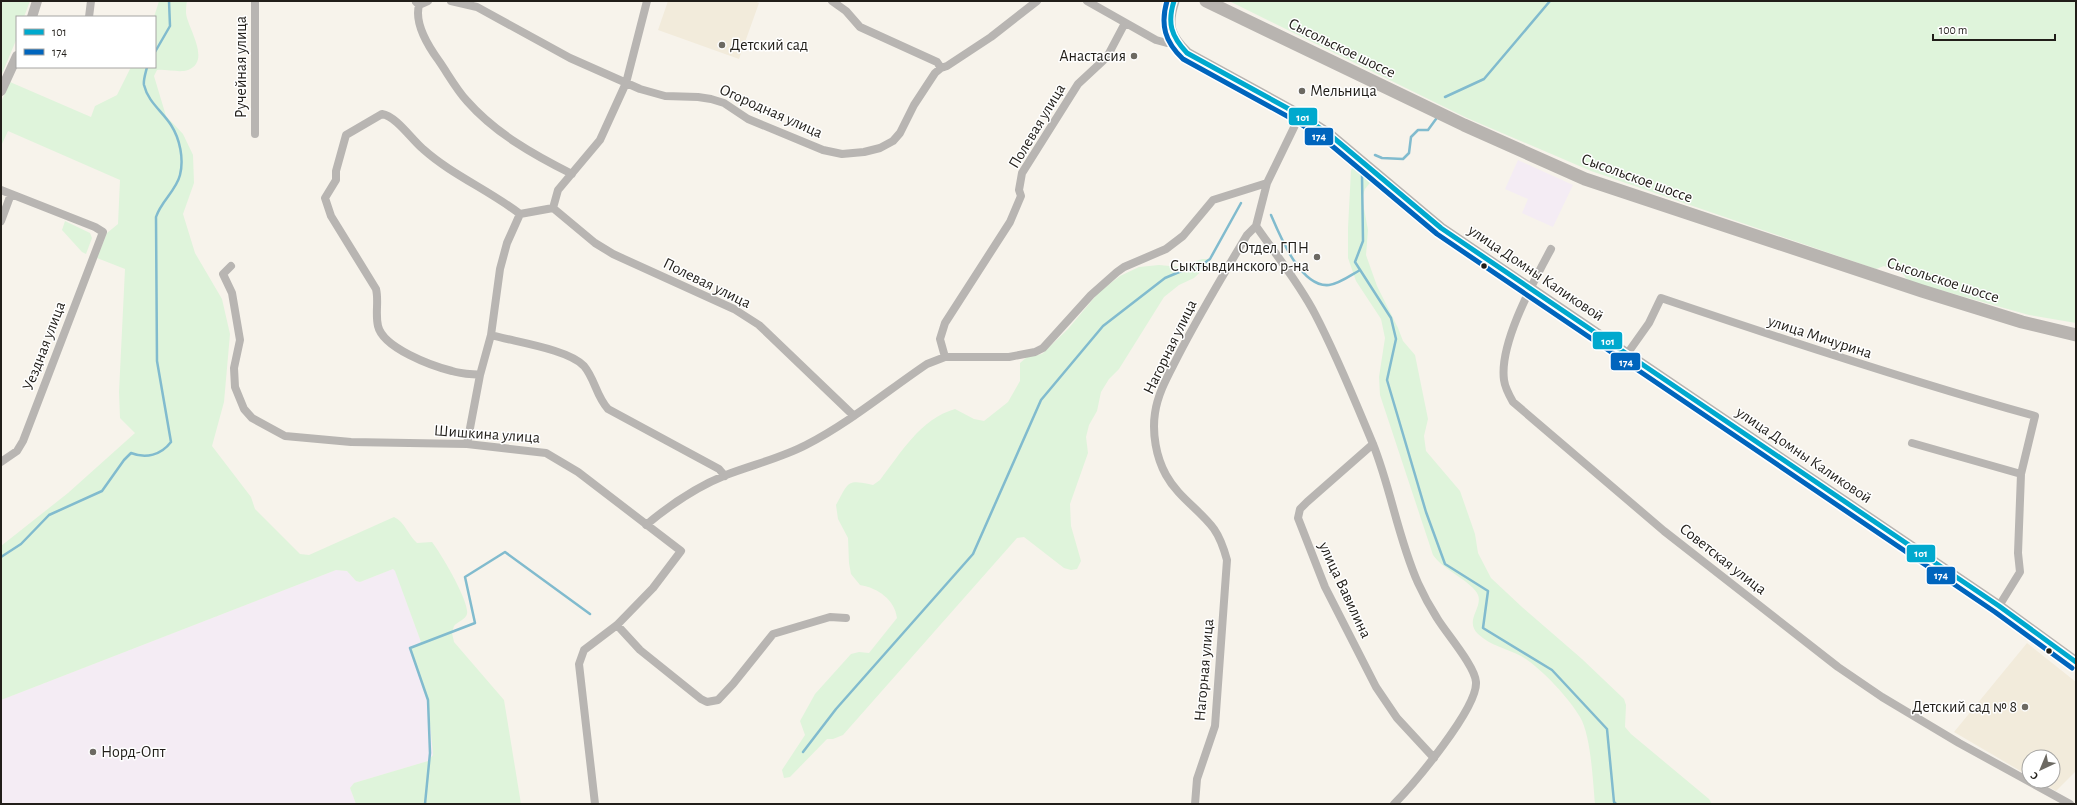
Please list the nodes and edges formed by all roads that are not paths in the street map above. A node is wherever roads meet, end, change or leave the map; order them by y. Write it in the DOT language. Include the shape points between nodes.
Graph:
graph roads {
  1 [pos="37,1"];
  2 [pos="91,1"];
  3 [pos="255,1"];
  4 [pos="428,1"];
  5 [pos="451,1"];
  6 [pos="647,1"];
  7 [pos="832,1"];
  8 [pos="1037,1"];
  9 [pos="1087,1"];
  10 [pos="1174,1"];
  11 [pos="1206,1"];
  12 [pos="418,3"];
  13 [pos="32,16"];
  14 [pos="89,16"];
  15 [pos="1125,23"];
  16 [pos="1175,41"];
  17 [pos="16,58"];
  18 [pos="941,68"];
  19 [pos="626,82"];
  20 [pos="1,91"];
  21 [pos="1300,115"];
  22 [pos="255,134"];
  23 [pos="572,174"];
  24 [pos="1267,183"];
  25 [pos="1,190"];
  26 [pos="11,194"];
  27 [pos="553,208"];
  28 [pos="520,214"];
  29 [pos="1,221"];
  30 [pos="1256,226"];
  31 [pos="1551,249"];
  32 [pos="231,266"];
  33 [pos="1530,288"];
  34 [pos="491,335"];
  35 [pos="2076,335"];
  36 [pos="1627,354"];
  37 [pos="945,357"];
  38 [pos="480,375"];
  39 [pos="854,416"];
  40 [pos="1912,443"];
  41 [pos="467,444"];
  42 [pos="1373,444"];
  43 [pos="1,462"];
  44 [pos="2021,474"];
  45 [pos="725,476"];
  46 [pos="646,525"];
  47 [pos="1999,606"];
  48 [pos="846,618"];
  49 [pos="617,625"];
  50 [pos="2076,662"];
  51 [pos="1434,758"];
  52 [pos="595,804"];
  53 [pos="1195,804"];
  54 [pos="1394,804"];
  55 [pos="2070,804"];
  1 -- 13 [label="street"];
  2 -- 14 [label="street"];
  3 -- 22 [label="street, Ручейная улица"];
  4 -- 12 [label="street"];
  5 -- 19 [label="street, Огородная улица" via="477,7 570,58"];
  6 -- 19 [label="street"];
  7 -- 18 [label="street" via="846,11 860,27 937,62"];
  8 -- 18 [label="street, Огородная улица" via="991,37"];
  9 -- 15 [label="street"];
  10 -- 16 [label="main road" via="1169,27"];
  11 -- 35 [label="highway, Сысольское шоссе" via="1464,125 1585,179 1922,291 2022,322"];
  12 -- 23 [label="street" via="426,43 466,101 494,126 536,156"];
  15 -- 16 [label="street" via="1156,40 1167,43"];
  15 -- 37 [label="street, Полевая улица" via="1107,57 1078,84 1022,173 1019,190 1021,196 1010,222 945,323 940,339"];
  16 -- 21 [label="main road, улица Домны Каликовой" via="1187,53"];
  17 -- 20 [label="street"];
  18 -- 19 [label="street, Огородная улица" via="914,105 900,133 893,141 880,148 842,154 823,150 748,120 724,103 698,97 665,96"];
  19 -- 23 [label="street" via="600,140"];
  21 -- 24 [label="street, Нагорная улица"];
  21 -- 33 [label="main road, улица Домны Каликовой" via="1354,153 1441,228"];
  23 -- 27 [label="street" via="558,190"];
  24 -- 30 [label="street, Нагорная улица"];
  24 -- 37 [label="street" via="1213,200 1183,236 1166,249 1117,272 1091,295 1043,348 1009,357"];
  25 -- 26 [label="street"];
  26 -- 29 [label="street"];
  26 -- 43 [label="street, Уездная улица" via="103,232 23,441 17,451"];
  27 -- 28 [label="street"];
  27 -- 39 [label="street, Полевая улица" via="613,254 734,309 759,325"];
  28 -- 34 [label="street" via="507,243 500,269"];
  28 -- 38 [label="street" via="442,165 406,133 395,119 382,114 346,135 336,180 325,198 331,216 376,288 379,298 378,326 385,338 404,352 428,364 454,372"];
  30 -- 42 [label="street" via="1315,314"];
  30 -- 53 [label="street, Нагорная улица" via="1247,235 1194,324 1162,388 1155,412 1154,435 1158,458 1166,475 1178,492 1213,528 1222,542 1227,560 1215,726 1197,779"];
  31 -- 33 [label="street, Советская улица"];
  32 -- 41 [label="street, Шишкина улица" via="223,274 232,293 240,340 234,368 235,387 244,409 252,418 286,436 351,442"];
  33 -- 36 [label="main road, улица Домны Каликовой"];
  33 -- 55 [label="street, Советская улица" via="1511,336 1504,362 1504,380 1513,402 1664,531 1838,667 1882,697 1959,743"];
  34 -- 38 [label="street"];
  34 -- 45 [label="street" via="570,356 583,366 592,378 600,400 608,409 719,469"];
  36 -- 44 [label="street, улица Мичурина" via="1649,323 1661,298 1843,360 2035,416"];
  36 -- 47 [label="main road, улица Домны Каликовой"];
  37 -- 39 [label="street" via="917,371"];
  38 -- 41 [label="street"];
  39 -- 45 [label="street" via="804,446"];
  40 -- 44 [label="street"];
  41 -- 46 [label="street, Шишкина улица" via="546,453 578,472"];
  42 -- 51 [label="street" via="1418,584 1436,617 1473,671 1476,682 1471,702"];
  42 -- 51 [label="street, улица Вавилина" via="1307,502 1300,509 1298,518 1325,587 1376,687 1397,718"];
  44 -- 47 [label="street" via="2018,553 2020,572"];
  45 -- 46 [label="street" via="670,505"];
  46 -- 49 [label="street, Шишкина улица" via="681,551 653,588"];
  47 -- 50 [label="main road, улица Домны Каликовой"];
  48 -- 49 [label="street" via="830,617 773,634 734,684 718,700 707,702 640,650"];
  49 -- 52 [label="street, Шишкина улица" via="584,650 580,664"];
  51 -- 54 [label="street" via="1408,791"];
}
